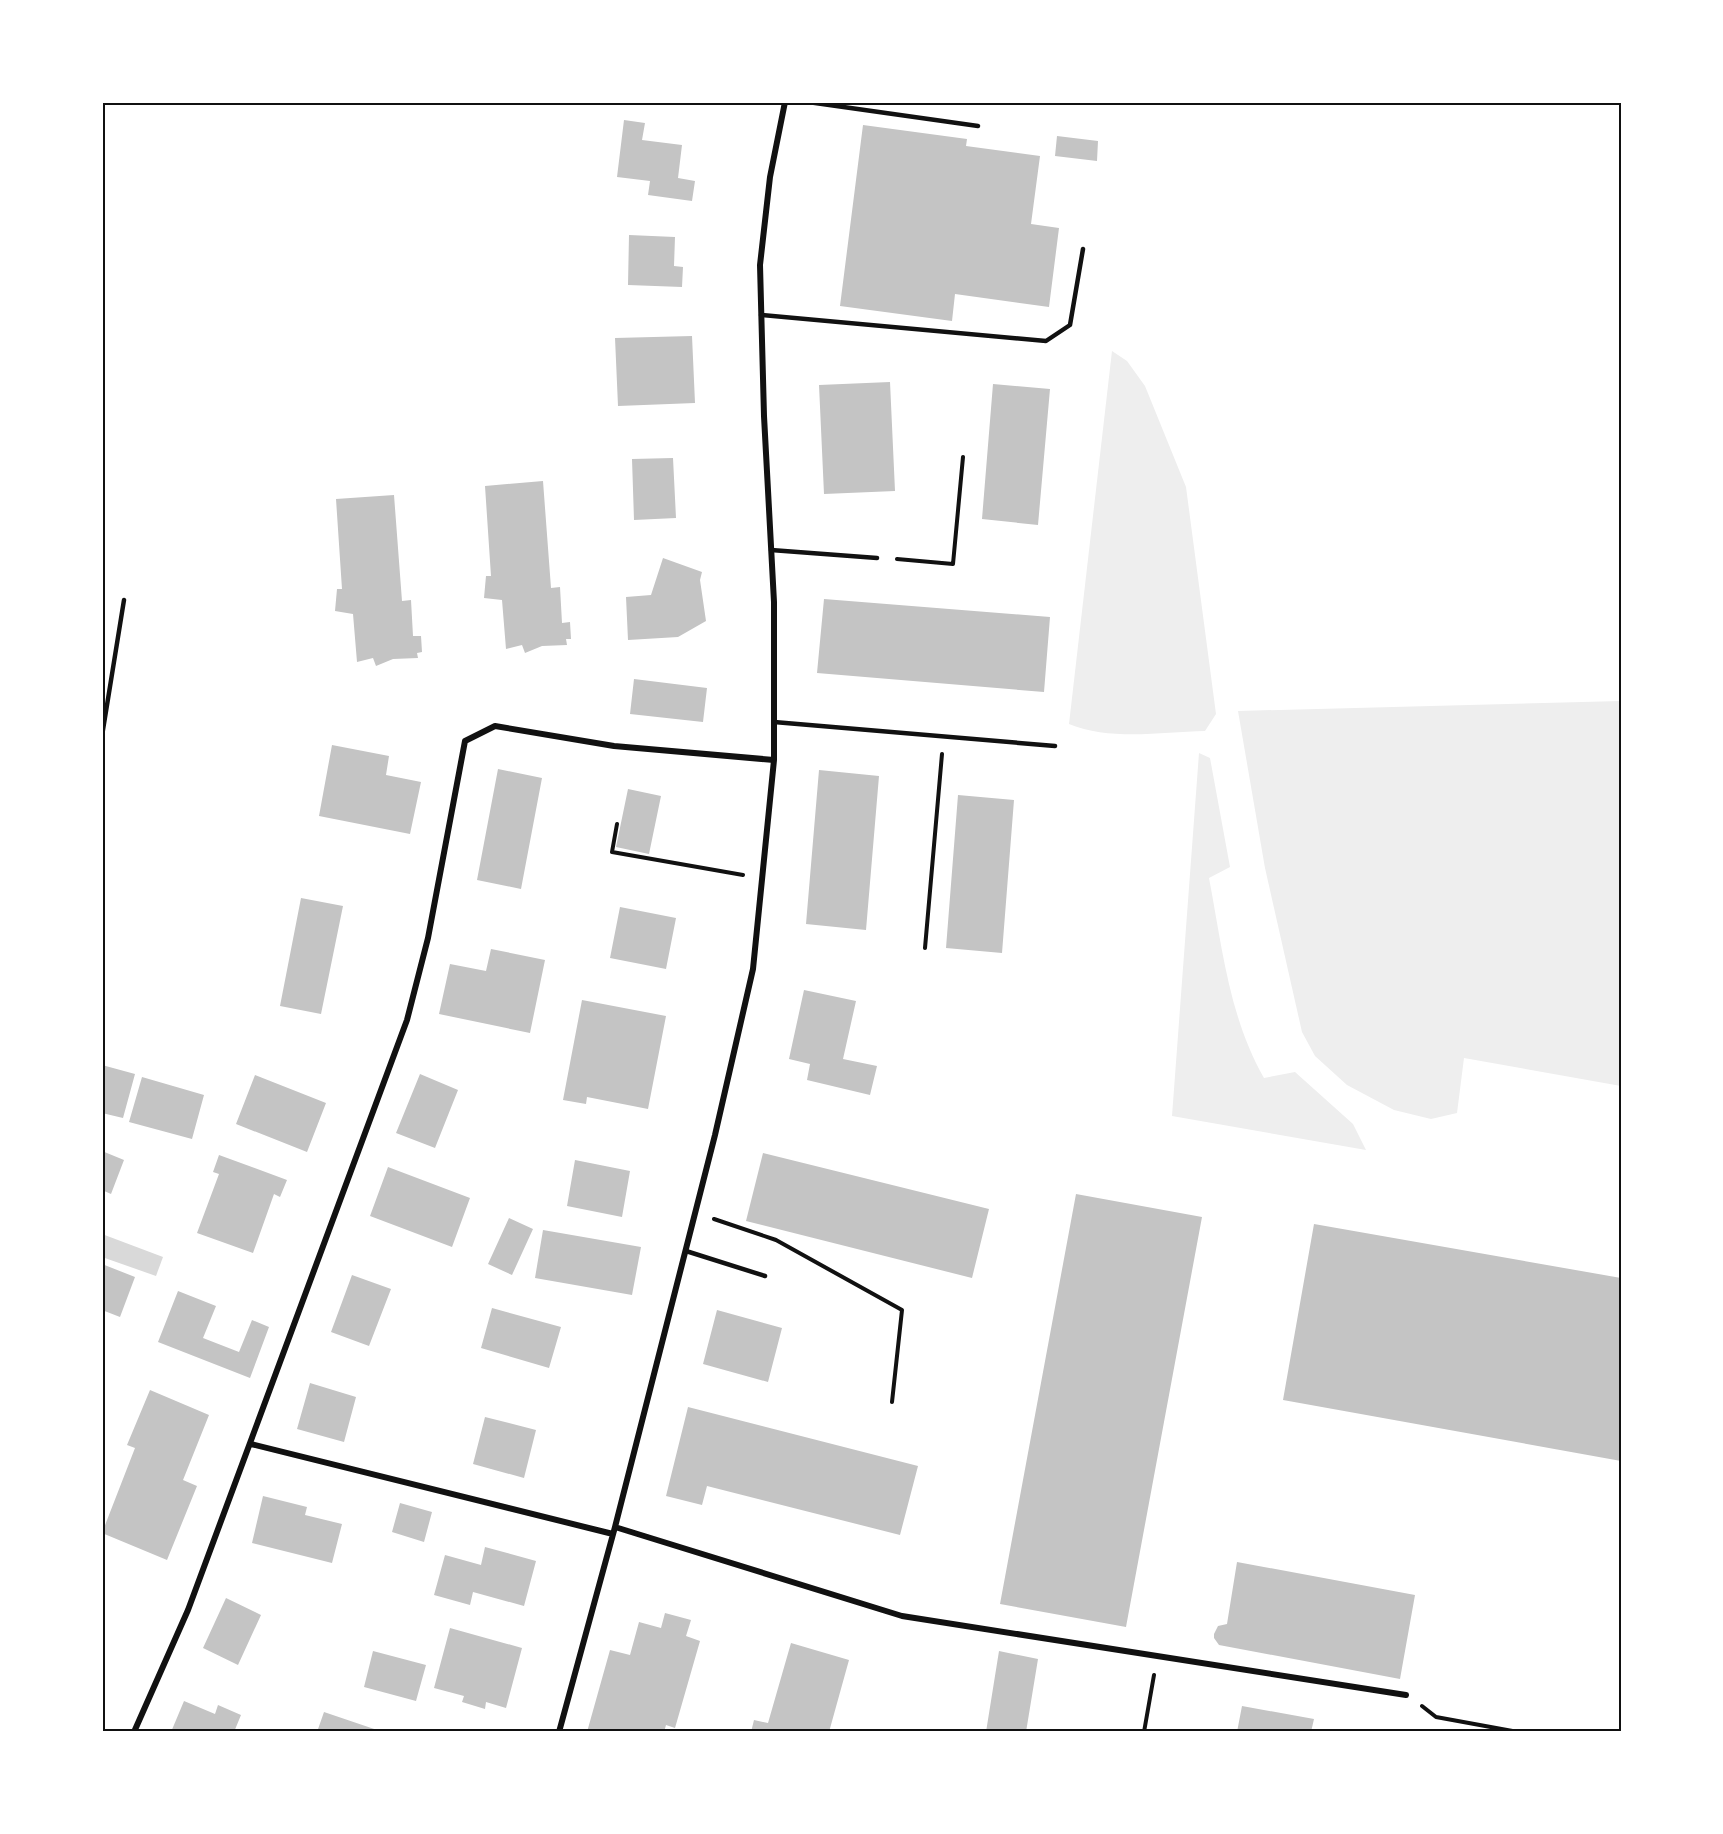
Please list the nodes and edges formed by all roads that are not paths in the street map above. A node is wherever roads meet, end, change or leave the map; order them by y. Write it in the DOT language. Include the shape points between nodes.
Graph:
graph roads {
  1 [pos="785,102"];
  2 [pos="808,102"];
  3 [pos="978,126"];
  4 [pos="1083,249"];
  5 [pos="761,315"];
  6 [pos="771,550"];
  7 [pos="877,558"];
  8 [pos="123,600"];
  9 [pos="774,722"];
  10 [pos="102,736"];
  11 [pos="1055,746"];
  12 [pos="774,760"];
  13 [pos="686,1251"];
  14 [pos="765,1276"];
  15 [pos="251,1444"];
  16 [pos="614,1531"];
  17 [pos="1406,1695"];
  18 [pos="134,1732"];
  19 [pos="559,1732"];
  1 -- 5 [label="street" via="770,177 760,266"];
  2 -- 3 [label="lane"];
  4 -- 5 [label="lane" via="1070,325 1046,341"];
  5 -- 6 [label="street"];
  6 -- 7 [label="lane"];
  6 -- 9 [label="street"];
  8 -- 10 [label="lane"];
  9 -- 11 [label="lane"];
  9 -- 12 [label="street"];
  12 -- 13 [label="street" via="753,969"];
  12 -- 15 [label="street" via="614,746 495,726 465,741 428,938 407,1020"];
  13 -- 14 [label="lane"];
  13 -- 16 [label="street"];
  15 -- 16 [label="street"];
  15 -- 18 [label="street" via="188,1610"];
  16 -- 17 [label="street" via="902,1616"];
  16 -- 19 [label="street"];
}
